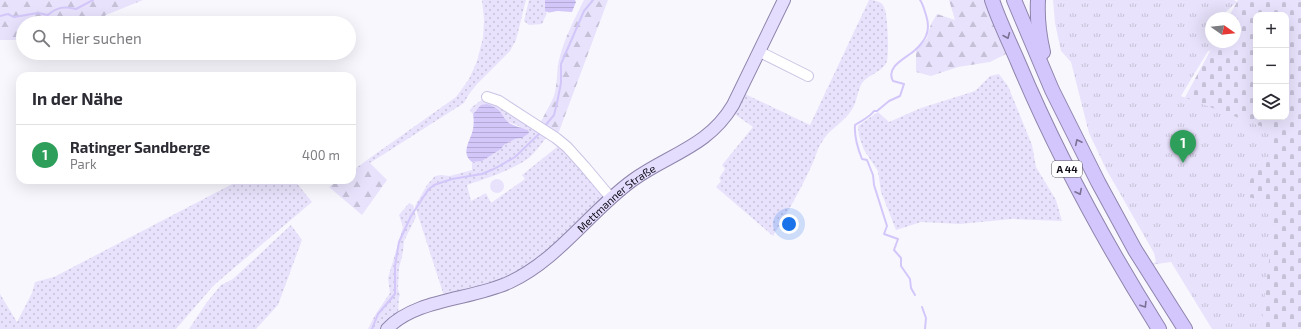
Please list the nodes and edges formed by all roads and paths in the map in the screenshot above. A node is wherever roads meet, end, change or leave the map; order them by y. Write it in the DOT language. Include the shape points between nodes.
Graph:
graph roads {
  1 [pos="784,0"];
  2 [pos="992,0"];
  3 [pos="1014,0"];
  4 [pos="1038,0"];
  5 [pos="760,52"];
  6 [pos="808,76"];
  7 [pos="1052,90"];
  8 [pos="488,96"];
  9 [pos="611,198"];
  10 [pos="387,329"];
  11 [pos="1159,329"];
  12 [pos="1185,329"];
  1 -- 5 [label="main road, Mettmanner Straße"];
  2 -- 11 [label="highway, A 44, one-way" via="1036,106 1080,195"];
  3 -- 7 [label="highway, A 44"];
  4 -- 7 [label="highway" via="1040,37"];
  5 -- 6 [label="street"];
  5 -- 9 [label="main road, Mettmanner Straße" via="733,105 717,127 680,153 633,180"];
  12 -- 7 [label="highway, A 44, one-way" via="1132,244"];
  8 -- 9 [label="street" via="567,147"];
  9 -- 10 [label="main road, Mettmanner Straße" via="555,251 520,277 498,287 417,310"];
}
